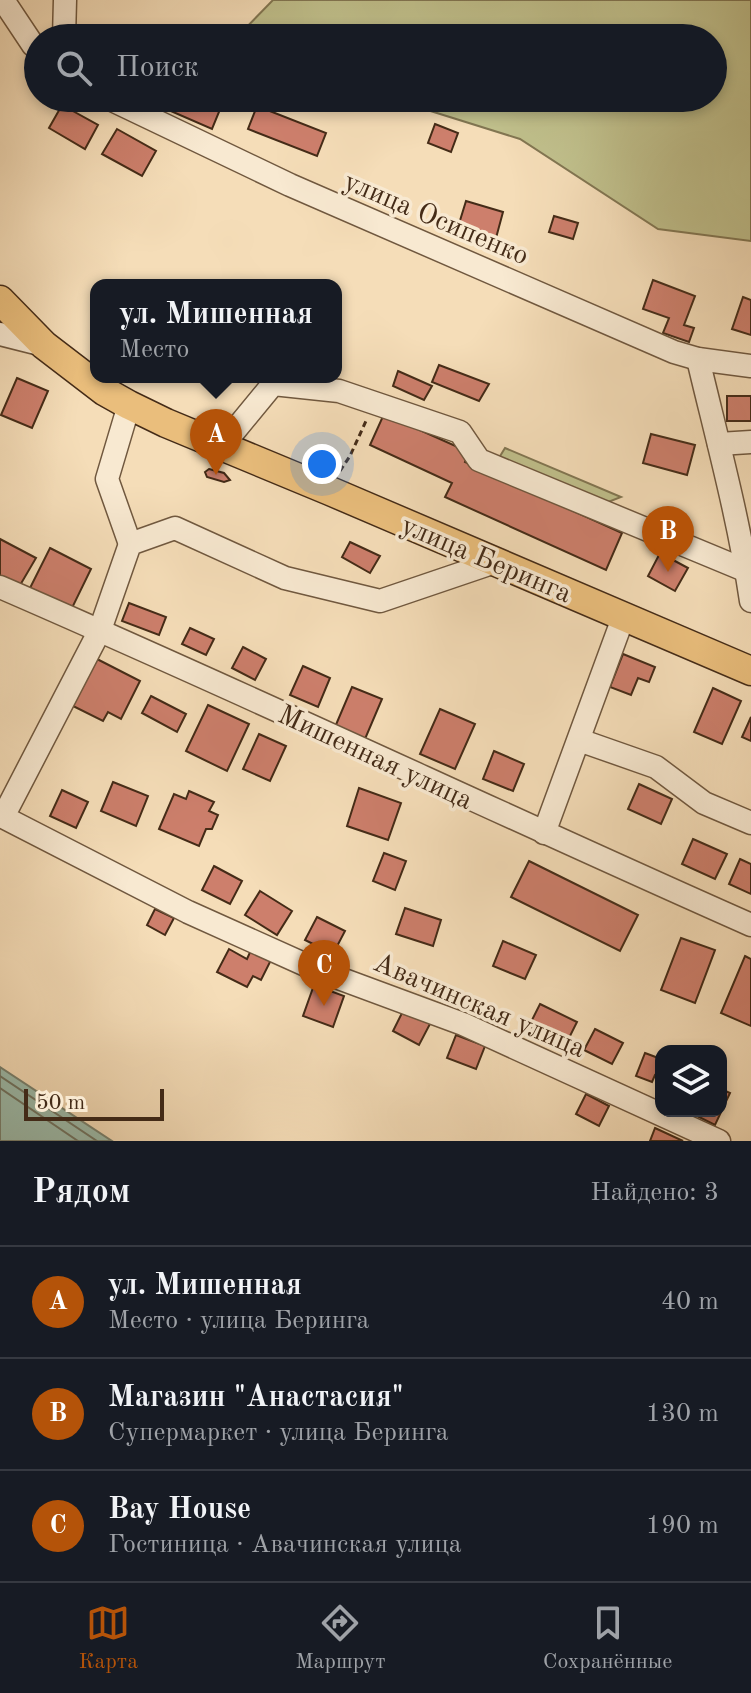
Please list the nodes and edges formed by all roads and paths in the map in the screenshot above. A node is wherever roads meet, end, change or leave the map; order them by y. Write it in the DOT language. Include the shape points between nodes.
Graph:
graph roads {
  1 [pos="3,0"];
  2 [pos="65,0"];
  3 [pos="64,24"];
  4 [pos="24,32"];
  5 [pos="137,112"];
  6 [pos="0,300"];
  7 [pos="0,334"];
  8 [pos="44,345"];
  9 [pos="698,359"];
  10 [pos="751,366"];
  11 [pos="90,380"];
  12 [pos="94,383"];
  13 [pos="375,404"];
  14 [pos="129,405"];
  15 [pos="751,442"];
  16 [pos="719,444"];
  17 [pos="222,446"];
  18 [pos="336,476"];
  19 [pos="130,544"];
  20 [pos="495,562"];
  21 [pos="749,570"];
  22 [pos="0,587"];
  23 [pos="751,601"];
  24 [pos="623,618"];
  25 [pos="100,630"];
  26 [pos="751,671"];
  27 [pos="579,740"];
  28 [pos="751,823"];
  29 [pos="544,833"];
  30 [pos="751,925"];
  31 [pos="719,1141"];
  1 -- 4 [label="street"];
  2 -- 3 [label="street"];
  5 -- 9 [label="street, улица Осипенко" via="290,185"];
  6 -- 8 [label="main road"];
  7 -- 8 [label="street, улица Беринга"];
  8 -- 11 [label="main road, улица Беринга"];
  9 -- 10 [label="street, улица Осипенко"];
  9 -- 16 [label="street"];
  12 -- 14 [label="main road, улица Беринга"];
  13 -- 17 [label="street" via="339,391 273,384"];
  13 -- 18 [label="path"];
  13 -- 21 [label="street" via="460,432 479,460"];
  14 -- 17 [label="main road, улица Беринга"];
  14 -- 19 [label="street" via="107,479"];
  15 -- 16 [label="street"];
  16 -- 21 [label="street"];
  17 -- 20 [label="main road, улица Беринга"];
  19 -- 20 [label="street" via="175,528 285,578 380,601"];
  19 -- 25 [label="street"];
  20 -- 24 [label="main road, улица Беринга"];
  21 -- 23 [label="street"];
  22 -- 25 [label="street, Мишенная улица"];
  24 -- 26 [label="main road, улица Беринга"];
  24 -- 27 [label="street"];
  25 -- 29 [label="street, Мишенная улица"];
  25 -- 31 [label="street, Авачинская улица" via="3,817 188,912 317,970 463,1024"];
  27 -- 28 [label="street" via="656,767 704,803"];
  27 -- 29 [label="street"];
  29 -- 30 [label="street, Мишенная улица"];
}
